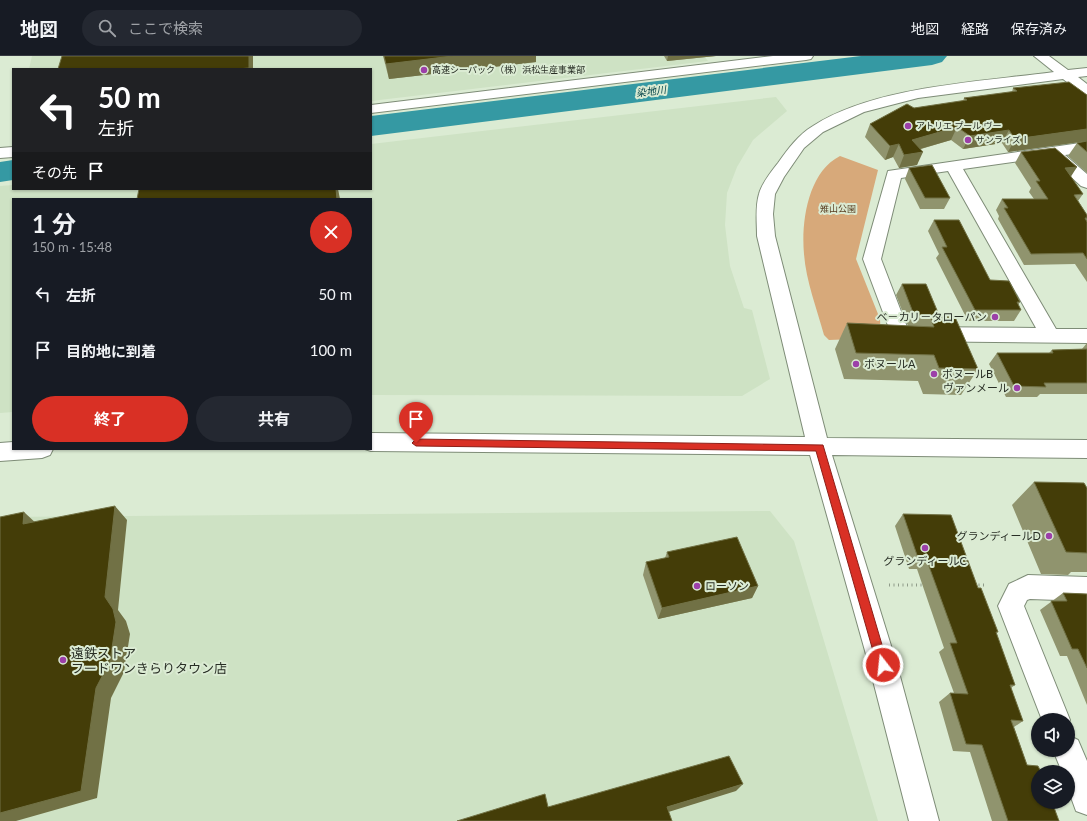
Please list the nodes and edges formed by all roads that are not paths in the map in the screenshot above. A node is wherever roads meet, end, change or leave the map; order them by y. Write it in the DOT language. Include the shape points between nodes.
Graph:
graph roads {
  1 [pos="806,56"];
  2 [pos="1042,56"];
  3 [pos="760,59"];
  4 [pos="1087,72"];
  5 [pos="1066,74"];
  6 [pos="1087,91"];
  7 [pos="372,109"];
  8 [pos="1087,147"];
  9 [pos="12,152"];
  10 [pos="0,153"];
  11 [pos="1054,153"];
  12 [pos="953,165"];
  13 [pos="1087,183"];
  14 [pos="1050,336"];
  15 [pos="1087,336"];
  16 [pos="372,442"];
  17 [pos="820,448"];
  18 [pos="1087,449"];
  19 [pos="28,450"];
  20 [pos="0,452"];
  21 [pos="1087,589"];
  22 [pos="1053,713"];
  23 [pos="1071,757"];
  24 [pos="1087,800"];
  25 [pos="924,821"];
  1 -- 3 [label="street"];
  2 -- 5 [label="street"];
  3 -- 7 [label="street"];
  4 -- 5 [label="street"];
  5 -- 6 [label="street"];
  5 -- 17 [label="street" via="918,94 859,109 818,129 799,145 776,176 767,194 766,236"];
  8 -- 11 [label="street"];
  9 -- 10 [label="street"];
  11 -- 12 [label="street"];
  11 -- 13 [label="street"];
  12 -- 14 [label="street"];
  12 -- 14 [label="street" via="894,174 872,259 900,334"];
  14 -- 15 [label="street"];
  16 -- 17 [label="street"];
  17 -- 18 [label="street"];
  17 -- 25 [label="street" via="883,665"];
  19 -- 20 [label="street"];
  21 -- 22 [label="street" via="1028,588 1018,592 1011,606"];
  23 -- 24 [label="street"];
}
